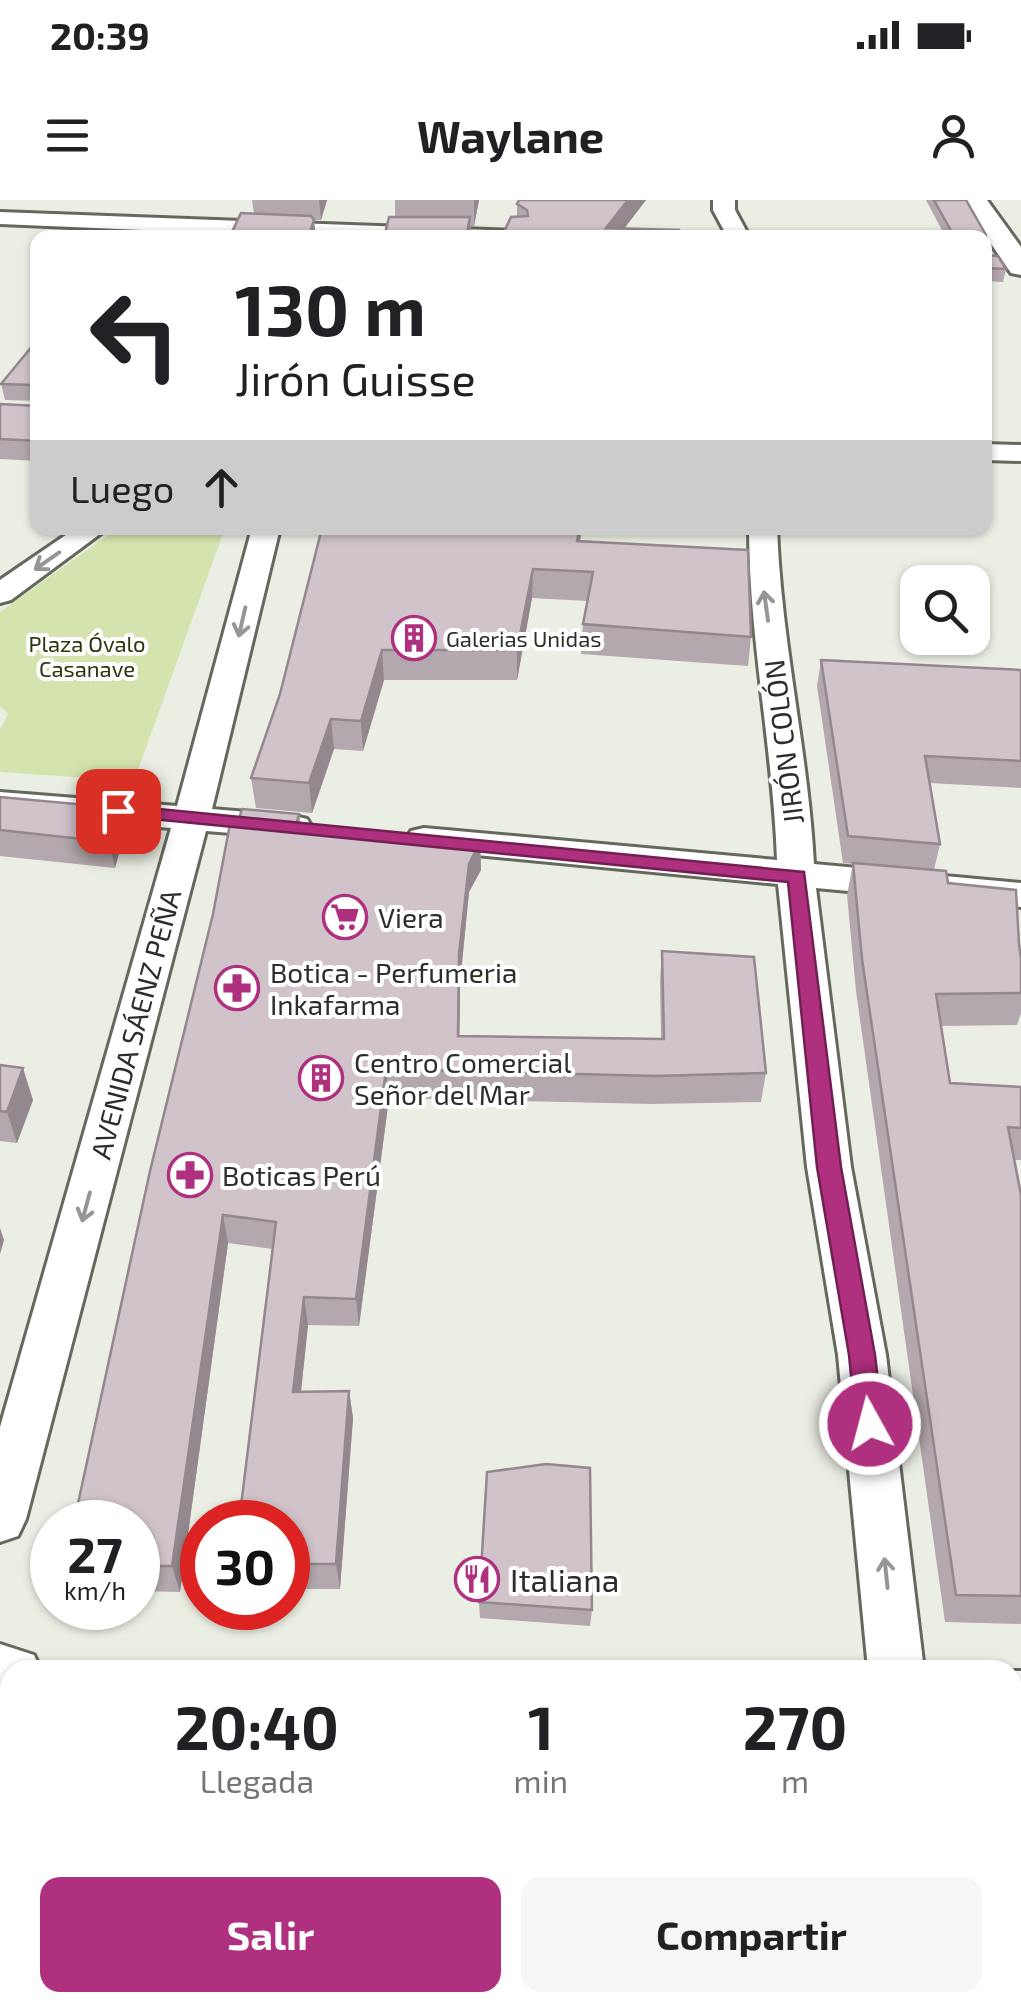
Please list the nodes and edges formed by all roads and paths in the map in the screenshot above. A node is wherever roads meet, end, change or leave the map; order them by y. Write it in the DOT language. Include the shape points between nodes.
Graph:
graph roads {
  1 [pos="724,200"];
  2 [pos="974,200"];
  3 [pos="0,218"];
  4 [pos="348,227"];
  5 [pos="393,230"];
  6 [pos="735,230"];
  7 [pos="992,259"];
  8 [pos="1019,262"];
  9 [pos="992,452"];
  10 [pos="1021,454"];
  11 [pos="84,535"];
  12 [pos="264,535"];
  13 [pos="762,535"];
  14 [pos="0,594"];
  15 [pos="0,803"];
  16 [pos="191,817"];
  17 [pos="330,830"];
  18 [pos="390,836"];
  19 [pos="797,876"];
  20 [pos="1021,895"];
  21 [pos="0,1518"];
  22 [pos="895,1660"];
  1 -- 6 [label="street"];
  2 -- 8 [label="main road"];
  3 -- 4 [label="street"];
  4 -- 5 [label="street"];
  7 -- 8 [label="street"];
  9 -- 10 [label="street"];
  11 -- 14 [label="street, one-way"];
  12 -- 16 [label="street, AVENIDA SÁENZ PEÑA, one-way"];
  19 -- 13 [label="street, JIRÓN COLÓN, one-way"];
  15 -- 16 [label="street"];
  16 -- 17 [label="street"];
  16 -- 21 [label="street, AVENIDA SÁENZ PEÑA, one-way"];
  18 -- 19 [label="street"];
  19 -- 20 [label="street"];
  22 -- 19 [label="street, JIRÓN COLÓN, one-way" via="862,1355 829,1167"];
}
